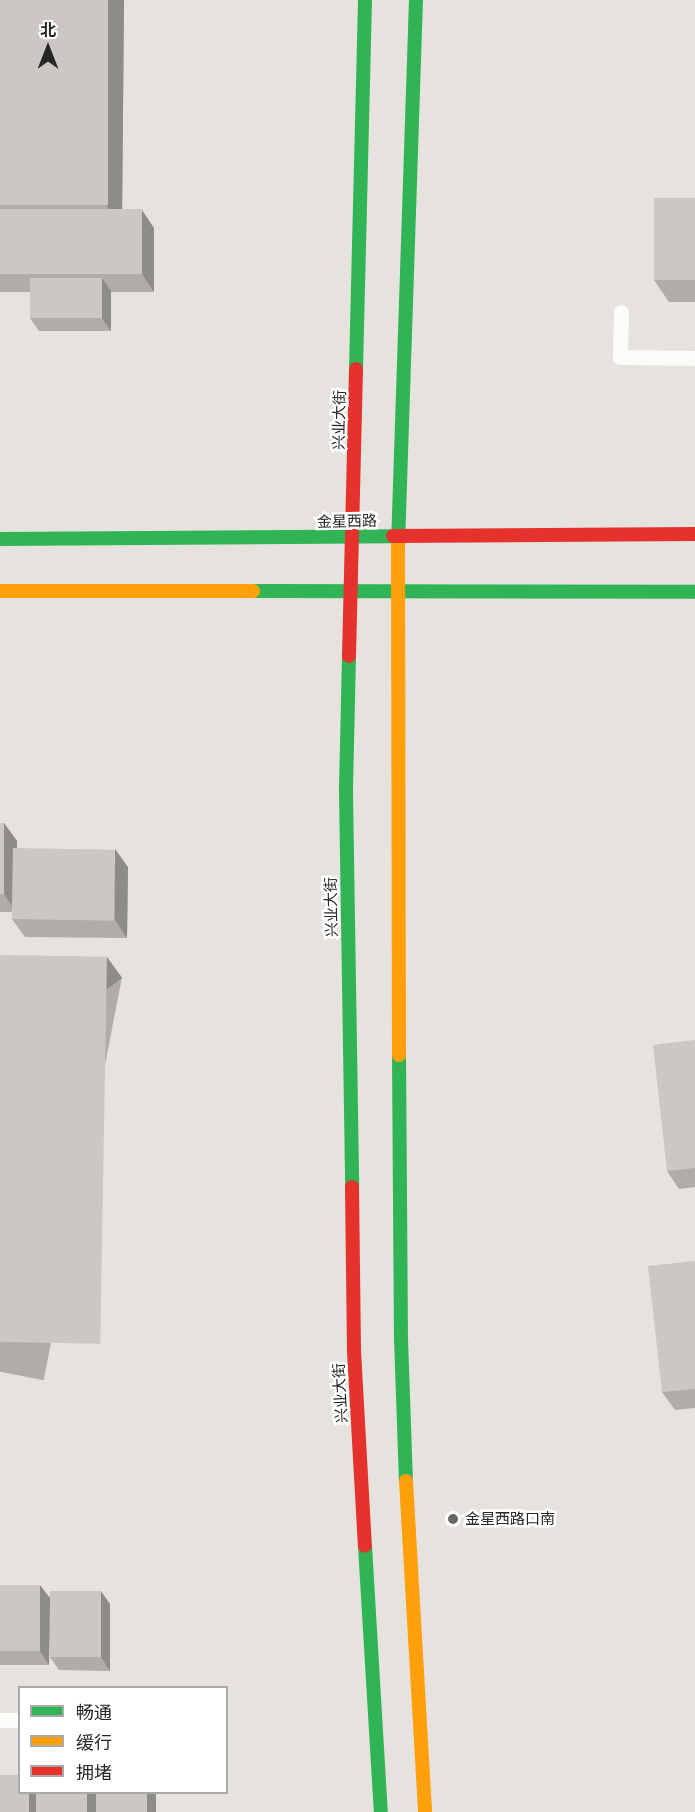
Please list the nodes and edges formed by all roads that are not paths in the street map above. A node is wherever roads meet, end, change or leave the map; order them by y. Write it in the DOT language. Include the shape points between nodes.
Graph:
graph roads {
  1 [pos="365,0"];
  2 [pos="416,0"];
  3 [pos="621,312"];
  4 [pos="695,358"];
  5 [pos="695,534"];
  6 [pos="398,536"];
  7 [pos="353,537"];
  8 [pos="0,539"];
  9 [pos="0,591"];
  10 [pos="350,592"];
  11 [pos="396,592"];
  12 [pos="695,592"];
  13 [pos="0,1720"];
  14 [pos="18,1720"];
  15 [pos="381,1812"];
  16 [pos="425,1812"];
  1 -- 7 [label="main road, 兴业大街"];
  2 -- 6 [label="main road"];
  3 -- 4 [label="lane" via="620,357"];
  5 -- 6 [label="main road, 金星西路"];
  6 -- 7 [label="main road, 金星西路"];
  6 -- 11 [label="main road"];
  7 -- 8 [label="main road, 金星西路"];
  7 -- 10 [label="main road, 兴业大街"];
  9 -- 10 [label="main road"];
  10 -- 11 [label="main road"];
  10 -- 15 [label="main road, 兴业大街" via="346,792 354,1351"];
  11 -- 12 [label="main road"];
  11 -- 16 [label="main road" via="400,1340"];
  13 -- 14 [label="lane"];
}
